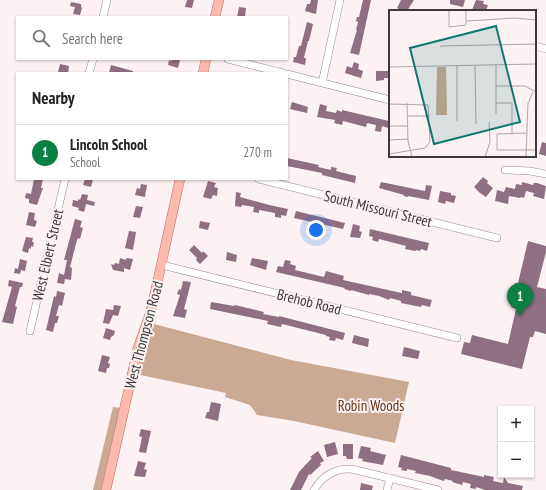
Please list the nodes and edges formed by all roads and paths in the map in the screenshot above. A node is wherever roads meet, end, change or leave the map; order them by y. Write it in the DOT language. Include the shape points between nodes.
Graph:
graph roads {
  1 [pos="107,0"];
  2 [pos="219,0"];
  3 [pos="340,0"];
  4 [pos="103,16"];
  5 [pos="215,16"];
  6 [pos="536,46"];
  7 [pos="546,48"];
  8 [pos="92,60"];
  9 [pos="206,60"];
  10 [pos="232,60"];
  11 [pos="89,72"];
  12 [pos="203,72"];
  13 [pos="279,72"];
  14 [pos="288,74"];
  15 [pos="322,83"];
  16 [pos="389,100"];
  17 [pos="505,170"];
  18 [pos="546,174"];
  19 [pos="65,180"];
  20 [pos="180,180"];
  21 [pos="263,180"];
  22 [pos="497,238"];
  23 [pos="162,266"];
  24 [pos="30,331"];
  25 [pos="456,338"];
  26 [pos="390,478"];
  27 [pos="106,490"];
  28 [pos="314,490"];
  29 [pos="387,490"];
  30 [pos="438,490"];
  1 -- 4 [label="street"];
  2 -- 5 [label="main road"];
  3 -- 15 [label="street"];
  6 -- 7 [label="street"];
  8 -- 11 [label="street"];
  9 -- 12 [label="main road"];
  10 -- 13 [label="street"];
  14 -- 15 [label="street"];
  15 -- 16 [label="street"];
  17 -- 18 [label="street"];
  19 -- 24 [label="street, West Elbert Street"];
  20 -- 23 [label="main road, West Thompson Road"];
  21 -- 22 [label="street, South Missouri Street"];
  23 -- 25 [label="street, Brehob Road"];
  23 -- 27 [label="main road, West Thompson Road" via="151,311 138,348"];
  26 -- 28 [label="street" via="345,469 334,471 324,477"];
  26 -- 29 [label="street"];
  26 -- 30 [label="street"];
}
